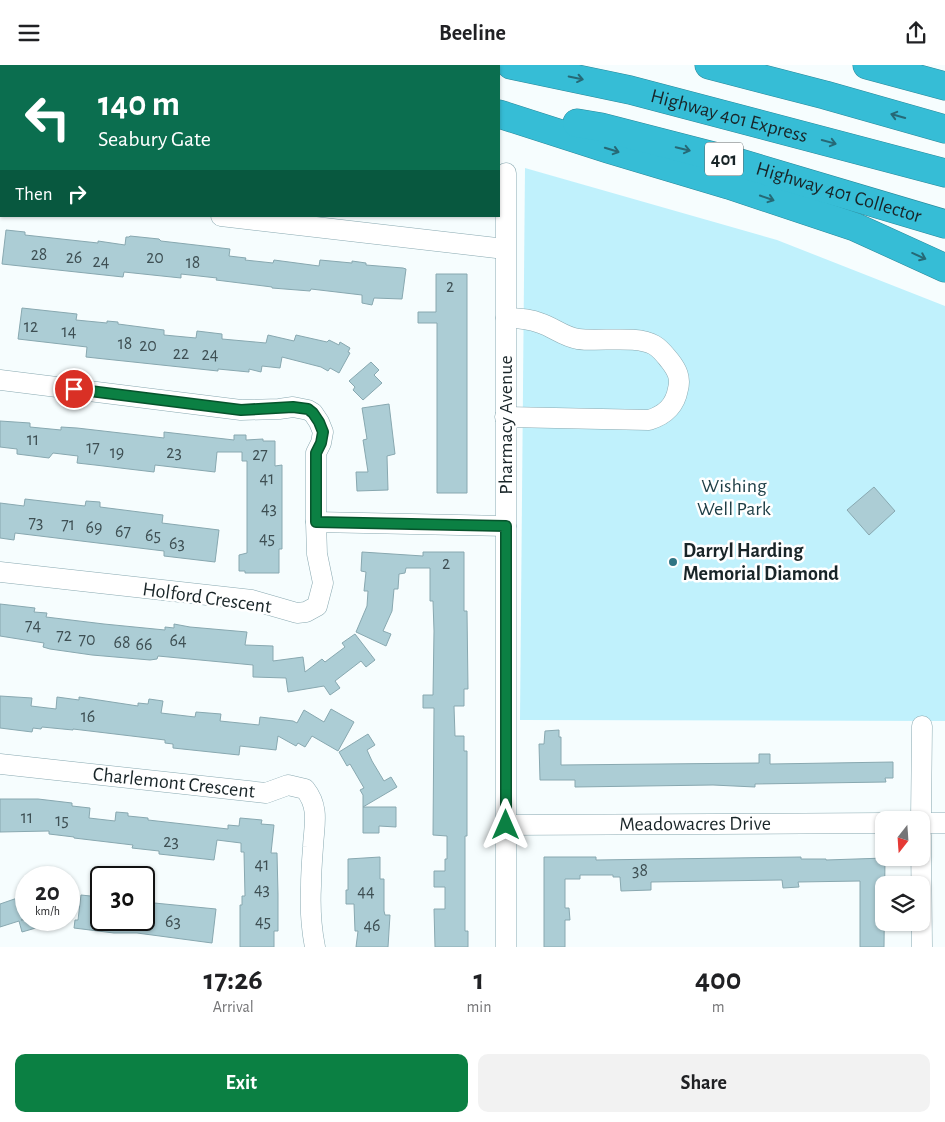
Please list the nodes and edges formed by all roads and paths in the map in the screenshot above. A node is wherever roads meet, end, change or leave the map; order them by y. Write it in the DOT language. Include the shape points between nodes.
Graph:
graph roads {
  1 [pos="511,65"];
  2 [pos="709,65"];
  3 [pos="867,65"];
  4 [pos="945,86"];
  5 [pos="500,109"];
  6 [pos="500,114"];
  7 [pos="945,129"];
  8 [pos="506,173"];
  9 [pos="945,173"];
  10 [pos="230,217"];
  11 [pos="945,224"];
  12 [pos="505,249"];
  13 [pos="945,268"];
  14 [pos="506,318"];
  15 [pos="0,380"];
  16 [pos="505,417"];
  17 [pos="316,522"];
  18 [pos="506,526"];
  19 [pos="0,572"];
  20 [pos="922,727"];
  21 [pos="0,764"];
  22 [pos="921,811"];
  23 [pos="930,822"];
  24 [pos="875,823"];
  25 [pos="945,823"];
  26 [pos="506,825"];
  27 [pos="921,866"];
  28 [pos="316,947"];
  29 [pos="506,947"];
  30 [pos="922,947"];
  1 -- 9 [label="highway, Highway 401 Express / 401, one-way" via="630,89"];
  7 -- 2 [label="highway, one-way"];
  3 -- 4 [label="highway"];
  5 -- 11 [label="highway, Highway 401 Collector / 401, one-way" via="601,127 733,161"];
  6 -- 13 [label="highway, one-way" via="855,227"];
  8 -- 12 [label="street, Pharmacy Avenue"];
  10 -- 12 [label="street"];
  12 -- 14 [label="street, Pharmacy Avenue"];
  14 -- 16 [label="street, Pharmacy Avenue"];
  14 -- 16 [label="street" via="540,323 578,339 653,344 662,350 675,368 679,386 671,408 649,420"];
  15 -- 17 [label="street, Holford Crescent" via="241,410 308,409 323,432 316,453"];
  16 -- 18 [label="street, Pharmacy Avenue"];
  17 -- 18 [label="street"];
  17 -- 19 [label="street, Holford Crescent" via="316,554 323,583 317,606 306,612 297,613 252,600"];
  18 -- 26 [label="street, Pharmacy Avenue"];
  20 -- 22 [label="street"];
  21 -- 28 [label="street, Charlemont Crescent" via="266,793 288,785 305,789 310,795 316,824 311,896"];
  23 -- 25 [label="street"];
  24 -- 26 [label="street, Meadowacres Drive"];
  26 -- 29 [label="street, Pharmacy Avenue"];
  27 -- 30 [label="street"];
}
